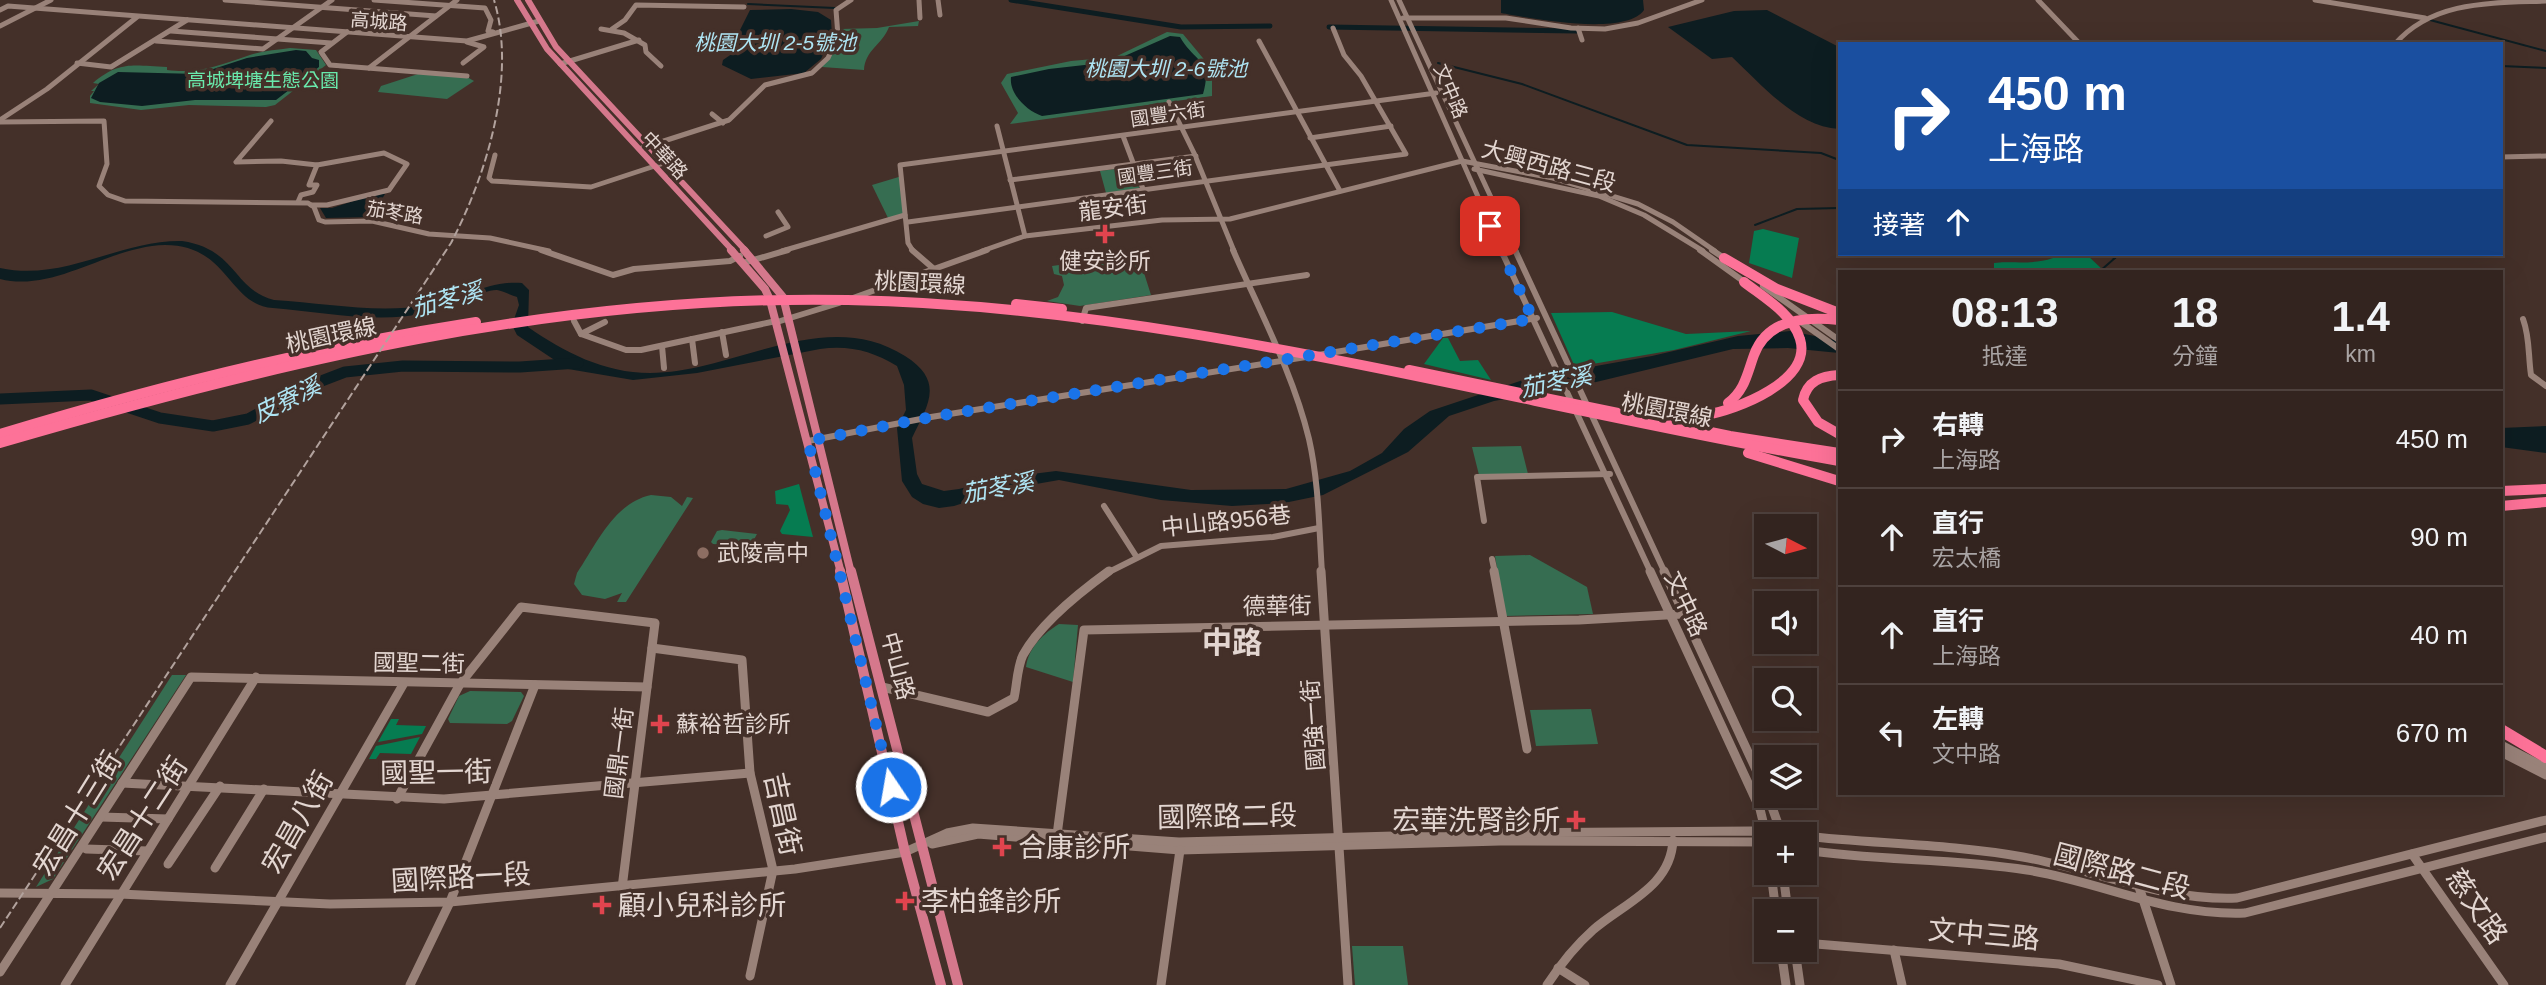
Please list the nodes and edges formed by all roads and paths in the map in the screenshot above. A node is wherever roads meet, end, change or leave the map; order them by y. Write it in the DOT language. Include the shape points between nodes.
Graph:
graph roads {
  1 [pos="51,0"];
  2 [pos="225,0"];
  3 [pos="307,0"];
  4 [pos="332,0"];
  5 [pos="374,0"];
  6 [pos="457,0"];
  7 [pos="517,0"];
  8 [pos="528,0"];
  9 [pos="919,0"];
  10 [pos="937,0"];
  11 [pos="1391,0"];
  12 [pos="1399,0"];
  13 [pos="1702,0"];
  14 [pos="2038,0"];
  15 [pos="2315,0"];
  16 [pos="389,1"];
  17 [pos="851,1"];
  18 [pos="2546,1"];
  19 [pos="300,5"];
  20 [pos="449,6"];
  21 [pos="322,7"];
  22 [pos="744,7"];
  23 [pos="39,8"];
  24 [pos="0,10"];
  25 [pos="137,16"];
  26 [pos="436,16"];
  27 [pos="940,16"];
  28 [pos="920,18"];
  29 [pos="2424,19"];
  30 [pos="188,20"];
  31 [pos="539,21"];
  32 [pos="1400,21"];
  33 [pos="1408,21"];
  34 [pos="529,23"];
  35 [pos="0,26"];
  36 [pos="1333,27"];
  37 [pos="292,28"];
  38 [pos="601,29"];
  39 [pos="612,29"];
  40 [pos="1578,30"];
  41 [pos="171,31"];
  42 [pos="347,32"];
  43 [pos="491,32"];
  44 [pos="409,37"];
  45 [pos="277,39"];
  46 [pos="639,40"];
  47 [pos="1582,40"];
  48 [pos="156,41"];
  49 [pos="467,41"];
  50 [pos="1259,41"];
  51 [pos="2078,42"];
  52 [pos="2397,42"];
  53 [pos="332,44"];
  54 [pos="1423,54"];
  55 [pos="1416,55"];
  56 [pos="569,61"];
  57 [pos="77,63"];
  58 [pos="463,63"];
  59 [pos="560,64"];
  60 [pos="661,66"];
  61 [pos="369,68"];
  62 [pos="467,76"];
  63 [pos="1440,93"];
  64 [pos="1432,94"];
  65 [pos="1375,101"];
  66 [pos="1169,102"];
  67 [pos="1296,112"];
  68 [pos="712,114"];
  69 [pos="0,121"];
  70 [pos="271,121"];
  71 [pos="723,123"];
  72 [pos="997,125"];
  73 [pos="1391,126"];
  74 [pos="1182,127"];
  75 [pos="1123,136"];
  76 [pos="1310,138"];
  77 [pos="649,146"];
  78 [pos="639,149"];
  79 [pos="1004,151"];
  80 [pos="495,155"];
  81 [pos="1196,156"];
  82 [pos="2546,156"];
  83 [pos="2503,157"];
  84 [pos="1462,161"];
  85 [pos="667,162"];
  86 [pos="1324,164"];
  87 [pos="317,165"];
  88 [pos="1133,165"];
  89 [pos="654,166"];
  90 [pos="1474,166"];
  91 [pos="1010,180"];
  92 [pos="1207,180"];
  93 [pos="1143,189"];
  94 [pos="1340,191"];
  95 [pos="298,202"];
  96 [pos="312,205"];
  97 [pos="1016,207"];
  98 [pos="778,212"];
  99 [pos="906,218"];
  100 [pos="1222,220"];
  101 [pos="766,236"];
  102 [pos="1025,236"];
  103 [pos="750,256"];
  104 [pos="1724,258"];
  105 [pos="741,260"];
  106 [pos="934,270"];
  107 [pos="1307,275"];
  108 [pos="1744,282"];
  109 [pos="1250,284"];
  110 [pos="1838,313"];
  111 [pos="1545,318"];
  112 [pos="789,319"];
  113 [pos="1533,319"];
  114 [pos="2523,319"];
  115 [pos="1838,320"];
  116 [pos="574,321"];
  117 [pos="606,322"];
  118 [pos="777,322"];
  119 [pos="1081,323"];
  120 [pos="722,332"];
  121 [pos="581,334"];
  122 [pos="692,339"];
  123 [pos="1838,339"];
  124 [pos="662,346"];
  125 [pos="1838,348"];
  126 [pos="726,355"];
  127 [pos="793,359"];
  128 [pos="1283,361"];
  129 [pos="695,363"];
  130 [pos="664,368"];
  131 [pos="1838,374"];
  132 [pos="1572,378"];
  133 [pos="1562,380"];
  134 [pos="2546,386"];
  135 [pos="1628,413"];
  136 [pos="1678,416"];
  137 [pos="1633,426"];
  138 [pos="1838,433"];
  139 [pos="0,435"];
  140 [pos="813,440"];
  141 [pos="0,443"];
  142 [pos="1838,453"];
  143 [pos="1838,461"];
  144 [pos="1618,473"];
  145 [pos="1606,474"];
  146 [pos="1838,479"];
  147 [pos="2546,489"];
  148 [pos="2503,501"];
  149 [pos="2546,502"];
  150 [pos="1104,506"];
  151 [pos="1484,521"];
  152 [pos="1319,527"];
  153 [pos="1136,556"];
  154 [pos="1492,559"];
  155 [pos="1683,614"];
  156 [pos="1671,616"];
  157 [pos="1502,621"];
  158 [pos="1325,624"];
  159 [pos="652,648"];
  160 [pos="191,677"];
  161 [pos="256,677"];
  162 [pos="404,683"];
  163 [pos="460,684"];
  164 [pos="535,685"];
  165 [pos="647,687"];
  166 [pos="882,687"];
  167 [pos="2503,733"];
  168 [pos="2503,746"];
  169 [pos="1527,749"];
  170 [pos="2503,753"];
  171 [pos="2546,757"];
  172 [pos="1754,765"];
  173 [pos="2546,768"];
  174 [pos="750,773"];
  175 [pos="2546,775"];
  176 [pos="122,783"];
  177 [pos="191,784"];
  178 [pos="635,785"];
  179 [pos="220,786"];
  180 [pos="264,789"];
  181 [pos="489,794"];
  182 [pos="338,795"];
  183 [pos="397,799"];
  184 [pos="101,817"];
  185 [pos="169,819"];
  186 [pos="2546,820"];
  187 [pos="1763,822"];
  188 [pos="1754,833"];
  189 [pos="1056,837"];
  190 [pos="1817,837"];
  191 [pos="2546,837"];
  192 [pos="1673,840"];
  193 [pos="1339,841"];
  194 [pos="1754,842"];
  195 [pos="921,846"];
  196 [pos="86,849"];
  197 [pos="1180,850"];
  198 [pos="148,851"];
  199 [pos="1817,851"];
  200 [pos="905,852"];
  201 [pos="2412,854"];
  202 [pos="169,864"];
  203 [pos="2422,867"];
  204 [pos="215,868"];
  205 [pos="773,870"];
  206 [pos="622,887"];
  207 [pos="2139,887"];
  208 [pos="0,893"];
  209 [pos="120,894"];
  210 [pos="51,895"];
  211 [pos="278,902"];
  212 [pos="450,902"];
  213 [pos="2142,902"];
  214 [pos="1817,944"];
  215 [pos="1894,950"];
  216 [pos="1783,962"];
  217 [pos="1797,962"];
  218 [pos="1558,968"];
  219 [pos="0,972"];
  220 [pos="750,976"];
  221 [pos="65,985"];
  222 [pos="230,985"];
  223 [pos="410,985"];
  224 [pos="941,985"];
  225 [pos="958,985"];
  226 [pos="1161,985"];
  227 [pos="1348,985"];
  228 [pos="1547,985"];
  229 [pos="1585,985"];
  230 [pos="1786,985"];
  231 [pos="1801,985"];
  232 [pos="1902,985"];
  233 [pos="2158,985"];
  234 [pos="2171,985"];
  235 [pos="2504,985"];
  1 -- 23 [label="street"];
  2 -- 19 [label="street"];
  3 -- 19 [label="street"];
  4 -- 21 [label="street"];
  5 -- 16 [label="street"];
  6 -- 20 [label="street"];
  7 -- 34 [label="main road, 中華路"];
  8 -- 31 [label="main road, 中華路"];
  9 -- 28 [label="street"];
  10 -- 27 [label="street"];
  11 -- 32 [label="street, 文中路"];
  12 -- 33 [label="street, 文中路"];
  13 -- 40 [label="street" via="1628,25"];
  14 -- 51 [label="street"];
  15 -- 29 [label="street"];
  16 -- 20 [label="street"];
  17 -- 71 [label="street" via="836,10 838,36 822,65 806,76 765,85"];
  18 -- 29 [label="street" via="2469,2"];
  19 -- 21 [label="street"];
  20 -- 26 [label="street"];
  20 -- 43 [label="street" via="485,8"];
  21 -- 26 [label="street"];
  21 -- 37 [label="street"];
  22 -- 39 [label="street" via="636,5"];
  23 -- 24 [label="street, 高城路" via="8,6"];
  23 -- 25 [label="street, 高城路"];
  23 -- 35 [label="street"];
  25 -- 30 [label="street, 高城路"];
  25 -- 57 [label="street"];
  26 -- 44 [label="street"];
  29 -- 52 [label="street" via="2410,25"];
  30 -- 37 [label="street, 高城路"];
  30 -- 41 [label="street"];
  31 -- 34 [label="street, 高城路"];
  31 -- 56 [label="main road, 中華路"];
  32 -- 33 [label="street"];
  32 -- 55 [label="street, 文中路"];
  33 -- 40 [label="street" via="1506,18"];
  33 -- 54 [label="street, 文中路"];
  34 -- 43 [label="street, 高城路"];
  34 -- 59 [label="main road, 中華路"];
  36 -- 65 [label="street"];
  37 -- 42 [label="street, 高城路"];
  37 -- 45 [label="street"];
  38 -- 39 [label="street"];
  39 -- 46 [label="street"];
  40 -- 47 [label="street"];
  41 -- 45 [label="street"];
  41 -- 48 [label="street"];
  42 -- 44 [label="street, 高城路"];
  42 -- 53 [label="street"];
  43 -- 49 [label="street, 高城路"];
  44 -- 49 [label="street, 高城路"];
  44 -- 61 [label="street"];
  45 -- 48 [label="street" via="263,49"];
  45 -- 53 [label="street"];
  46 -- 56 [label="street"];
  46 -- 60 [label="street"];
  48 -- 57 [label="street" via="111,67"];
  49 -- 58 [label="street" via="484,47"];
  50 -- 67 [label="street"];
  53 -- 61 [label="street" via="321,52 330,65"];
  54 -- 55 [label="street"];
  54 -- 63 [label="street, 文中路"];
  55 -- 64 [label="street, 文中路"];
  56 -- 59 [label="street"];
  56 -- 77 [label="main road, 中華路"];
  57 -- 69 [label="street"];
  59 -- 78 [label="main road, 中華路"];
  61 -- 62 [label="street"];
  63 -- 64 [label="street, 國豐六街"];
  63 -- 90 [label="street, 文中路"];
  64 -- 65 [label="street, 國豐六街"];
  64 -- 84 [label="street, 文中路"];
  65 -- 67 [label="street, 國豐六街"];
  65 -- 73 [label="street"];
  66 -- 74 [label="street"];
  67 -- 74 [label="street, 國豐六街"];
  67 -- 76 [label="street"];
  68 -- 71 [label="street"];
  69 -- 95 [label="street, 茄苳路" via="104,121 107,164 99,186 125,201"];
  70 -- 87 [label="street" via="236,162"];
  71 -- 77 [label="street"];
  72 -- 79 [label="street"];
  73 -- 76 [label="street"];
  73 -- 86 [label="street, 國豐三街" via="1406,154"];
  74 -- 75 [label="street, 國豐六街"];
  74 -- 81 [label="street"];
  75 -- 79 [label="street, 國豐六街"];
  75 -- 88 [label="street"];
  76 -- 86 [label="street"];
  77 -- 78 [label="street"];
  77 -- 85 [label="main road, 中華路"];
  78 -- 89 [label="main road, 中華路"];
  79 -- 91 [label="street"];
  79 -- 99 [label="street, 國豐六街" via="900,165"];
  80 -- 89 [label="street" via="492,181 591,187"];
  81 -- 88 [label="street"];
  81 -- 92 [label="street"];
  82 -- 83 [label="street"];
  84 -- 90 [label="street, 大興西路三段"];
  84 -- 94 [label="street, 龍安街"];
  84 -- 113 [label="street, 文中路"];
  85 -- 89 [label="street"];
  85 -- 103 [label="main road, 中華路"];
  86 -- 92 [label="street, 國豐三街"];
  86 -- 94 [label="street"];
  87 -- 95 [label="street" via="309,185 316,188 300,195"];
  87 -- 96 [label="street" via="384,153 407,164 389,190"];
  88 -- 91 [label="street"];
  88 -- 93 [label="street"];
  89 -- 105 [label="main road, 中華路"];
  90 -- 104 [label="street, 大興西路三段" via="1563,181 1638,204"];
  90 -- 108 [label="street, 大興西路三段" via="1573,188 1636,211 1677,232"];
  90 -- 111 [label="street, 文中路"];
  91 -- 97 [label="street"];
  92 -- 93 [label="street, 國豐三街"];
  92 -- 100 [label="street"];
  93 -- 97 [label="street, 國豐三街"];
  94 -- 100 [label="street, 龍安街"];
  95 -- 96 [label="street, 茄苳路"];
  96 -- 105 [label="street, 茄苳路" via="319,220 325,222 372,221 429,234 490,238 560,254 612,275"];
  97 -- 99 [label="street, 國豐三街"];
  97 -- 102 [label="street"];
  98 -- 101 [label="street" via="788,227"];
  99 -- 103 [label="street, 國豐三街"];
  99 -- 106 [label="street" via="908,243"];
  100 -- 102 [label="street, 龍安街" via="1162,220"];
  100 -- 109 [label="street"];
  102 -- 106 [label="street, 龍安街"];
  103 -- 105 [label="street, 國豐三街"];
  103 -- 112 [label="main road, 中華路" via="783,297"];
  104 -- 110 [label="highway" via="1777,289"];
  104 -- 123 [label="street, 大興西路三段"];
  105 -- 118 [label="main road, 中華路" via="765,289"];
  106 -- 112 [label="street, 龍安街"];
  107 -- 109 [label="street"];
  108 -- 125 [label="street, 大興西路三段"];
  108 -- 136 [label="highway" via="1783,314 1799,334 1802,358 1788,379 1730,409"];
  109 -- 119 [label="street" via="1086,308"];
  109 -- 128 [label="street"];
  111 -- 113 [label="street"];
  111 -- 132 [label="street, 文中路"];
  112 -- 118 [label="street, 龍安街"];
  112 -- 127 [label="main road, 中華路"];
  113 -- 128 [label="street"];
  113 -- 133 [label="street, 文中路"];
  114 -- 134 [label="street" via="2530,338 2531,375"];
  115 -- 136 [label="highway" via="1804,319 1771,331 1760,342 1741,393 1717,408"];
  116 -- 121 [label="street"];
  117 -- 121 [label="street"];
  118 -- 120 [label="street, 龍安街"];
  118 -- 127 [label="main road, 中華路"];
  120 -- 122 [label="street, 龍安街"];
  120 -- 126 [label="street"];
  121 -- 124 [label="street, 龍安街" via="626,350"];
  122 -- 124 [label="street, 龍安街"];
  122 -- 129 [label="street"];
  124 -- 130 [label="street"];
  127 -- 140 [label="main road, 中山路"];
  128 -- 140 [label="street"];
  128 -- 152 [label="street, 國強一街" via="1306,417"];
  131 -- 138 [label="highway" via="1812,382 1803,400 1818,422"];
  132 -- 133 [label="street"];
  132 -- 144 [label="street, 文中路"];
  133 -- 145 [label="street, 文中路"];
  135 -- 136 [label="highway"];
  135 -- 139 [label="highway, 桃園環線" via="1224,333 1063,309 926,297 766,294 583,309 368,339 148,391"];
  135 -- 142 [label="highway, 桃園環線" via="1730,436"];
  137 -- 141 [label="highway, 桃園環線" via="1311,357 1113,322 925,303 767,300 571,316 366,348 208,383"];
  137 -- 143 [label="highway, 桃園環線"];
  137 -- 146 [label="highway"];
  140 -- 166 [label="main road, 中山路"];
  140 -- 200 [label="main road, 中山路"];
  144 -- 145 [label="street"];
  144 -- 155 [label="street, 文中路"];
  145 -- 151 [label="street" via="1477,477"];
  145 -- 156 [label="street, 文中路"];
  147 -- 148 [label="highway"];
  148 -- 149 [label="highway"];
  150 -- 153 [label="street"];
  152 -- 153 [label="street, 中山路956巷" via="1273,537 1161,545"];
  152 -- 158 [label="street, 國強一街"];
  153 -- 166 [label="street, 中山路956巷" via="1077,594 1031,644 1022,657 1014,698 1006,704 988,712"];
  154 -- 157 [label="street"];
  155 -- 156 [label="street, 德華街"];
  155 -- 172 [label="street, 文中路"];
  156 -- 157 [label="street, 德華街"];
  156 -- 187 [label="street, 文中路"];
  157 -- 158 [label="street, 德華街"];
  157 -- 169 [label="street"];
  158 -- 189 [label="street, 德華街" via="1084,630"];
  158 -- 193 [label="street, 國強一街"];
  159 -- 163 [label="street, 國鼎一街" via="655,623 521,607"];
  159 -- 165 [label="street, 國鼎一街"];
  159 -- 174 [label="street, 吉昌街" via="742,660"];
  160 -- 161 [label="street, 國聖二街"];
  160 -- 176 [label="street, 宏昌十三街"];
  161 -- 162 [label="street, 國聖二街"];
  161 -- 177 [label="street, 宏昌十二街"];
  162 -- 163 [label="street, 國聖二街"];
  162 -- 182 [label="street, 宏昌八街"];
  163 -- 164 [label="street, 國聖二街"];
  163 -- 183 [label="street"];
  164 -- 165 [label="street, 國聖二街"];
  164 -- 181 [label="street"];
  165 -- 178 [label="street, 國鼎一街"];
  166 -- 195 [label="main road, 中山路"];
  167 -- 171 [label="highway"];
  168 -- 173 [label="street"];
  170 -- 175 [label="street"];
  174 -- 178 [label="street, 國聖一街"];
  174 -- 205 [label="street, 吉昌街"];
  176 -- 177 [label="street, 國聖一街"];
  176 -- 184 [label="street, 宏昌十三街"];
  177 -- 179 [label="street, 國聖一街"];
  177 -- 185 [label="street, 宏昌十二街"];
  178 -- 181 [label="street, 國聖一街"];
  178 -- 206 [label="street, 國鼎一街"];
  179 -- 180 [label="street, 國聖一街"];
  179 -- 202 [label="street"];
  180 -- 182 [label="street, 國聖一街"];
  180 -- 204 [label="street"];
  181 -- 183 [label="street, 國聖一街"];
  181 -- 212 [label="street"];
  182 -- 183 [label="street, 國聖一街"];
  182 -- 211 [label="street, 宏昌八街"];
  184 -- 185 [label="street"];
  184 -- 210 [label="street, 宏昌十三街"];
  185 -- 198 [label="street, 宏昌十二街"];
  186 -- 201 [label="street, 國際路二段"];
  188 -- 193 [label="street, 國際路二段"];
  189 -- 193 [label="street, 國際路二段"];
  189 -- 195 [label="street, 國際路二段" via="978,834"];
  189 -- 197 [label="street, 國際路二段"];
  190 -- 207 [label="street, 國際路二段" via="2022,857"];
  191 -- 203 [label="street, 國際路二段"];
  192 -- 193 [label="street, 國際路二段"];
  192 -- 194 [label="street, 國際路二段"];
  192 -- 218 [label="street" via="1674,851 1653,886 1601,922"];
  193 -- 197 [label="street, 國際路二段"];
  193 -- 227 [label="street, 國強一街"];
  195 -- 200 [label="street, 國際路一段"];
  195 -- 225 [label="main road, 中山路"];
  196 -- 198 [label="street"];
  197 -- 226 [label="street"];
  198 -- 209 [label="street, 宏昌十二街"];
  199 -- 213 [label="street, 國際路二段" via="2025,870 2075,880"];
  200 -- 205 [label="street, 國際路一段"];
  200 -- 224 [label="main road, 中山路"];
  201 -- 203 [label="street, 慈文路"];
  201 -- 207 [label="street, 國際路二段" via="2237,898 2194,900"];
  203 -- 213 [label="street, 國際路二段" via="2245,913 2188,914"];
  203 -- 235 [label="street, 慈文路"];
  205 -- 206 [label="street, 國際路一段"];
  205 -- 220 [label="street, 吉昌街"];
  206 -- 212 [label="street, 國際路一段"];
  207 -- 213 [label="street"];
  208 -- 210 [label="street, 國際路一段"];
  209 -- 210 [label="street, 國際路一段"];
  209 -- 211 [label="street, 國際路一段"];
  209 -- 221 [label="street, 宏昌十二街"];
  210 -- 219 [label="street, 宏昌十三街"];
  211 -- 212 [label="street, 國際路一段"];
  211 -- 222 [label="street, 宏昌八街"];
  212 -- 223 [label="street"];
  213 -- 234 [label="street"];
  214 -- 215 [label="street, 文中三路"];
  215 -- 232 [label="street"];
  215 -- 233 [label="street, 文中三路" via="2059,964"];
  216 -- 230 [label="street"];
  217 -- 231 [label="street"];
  218 -- 228 [label="street"];
  218 -- 229 [label="street"];
}
